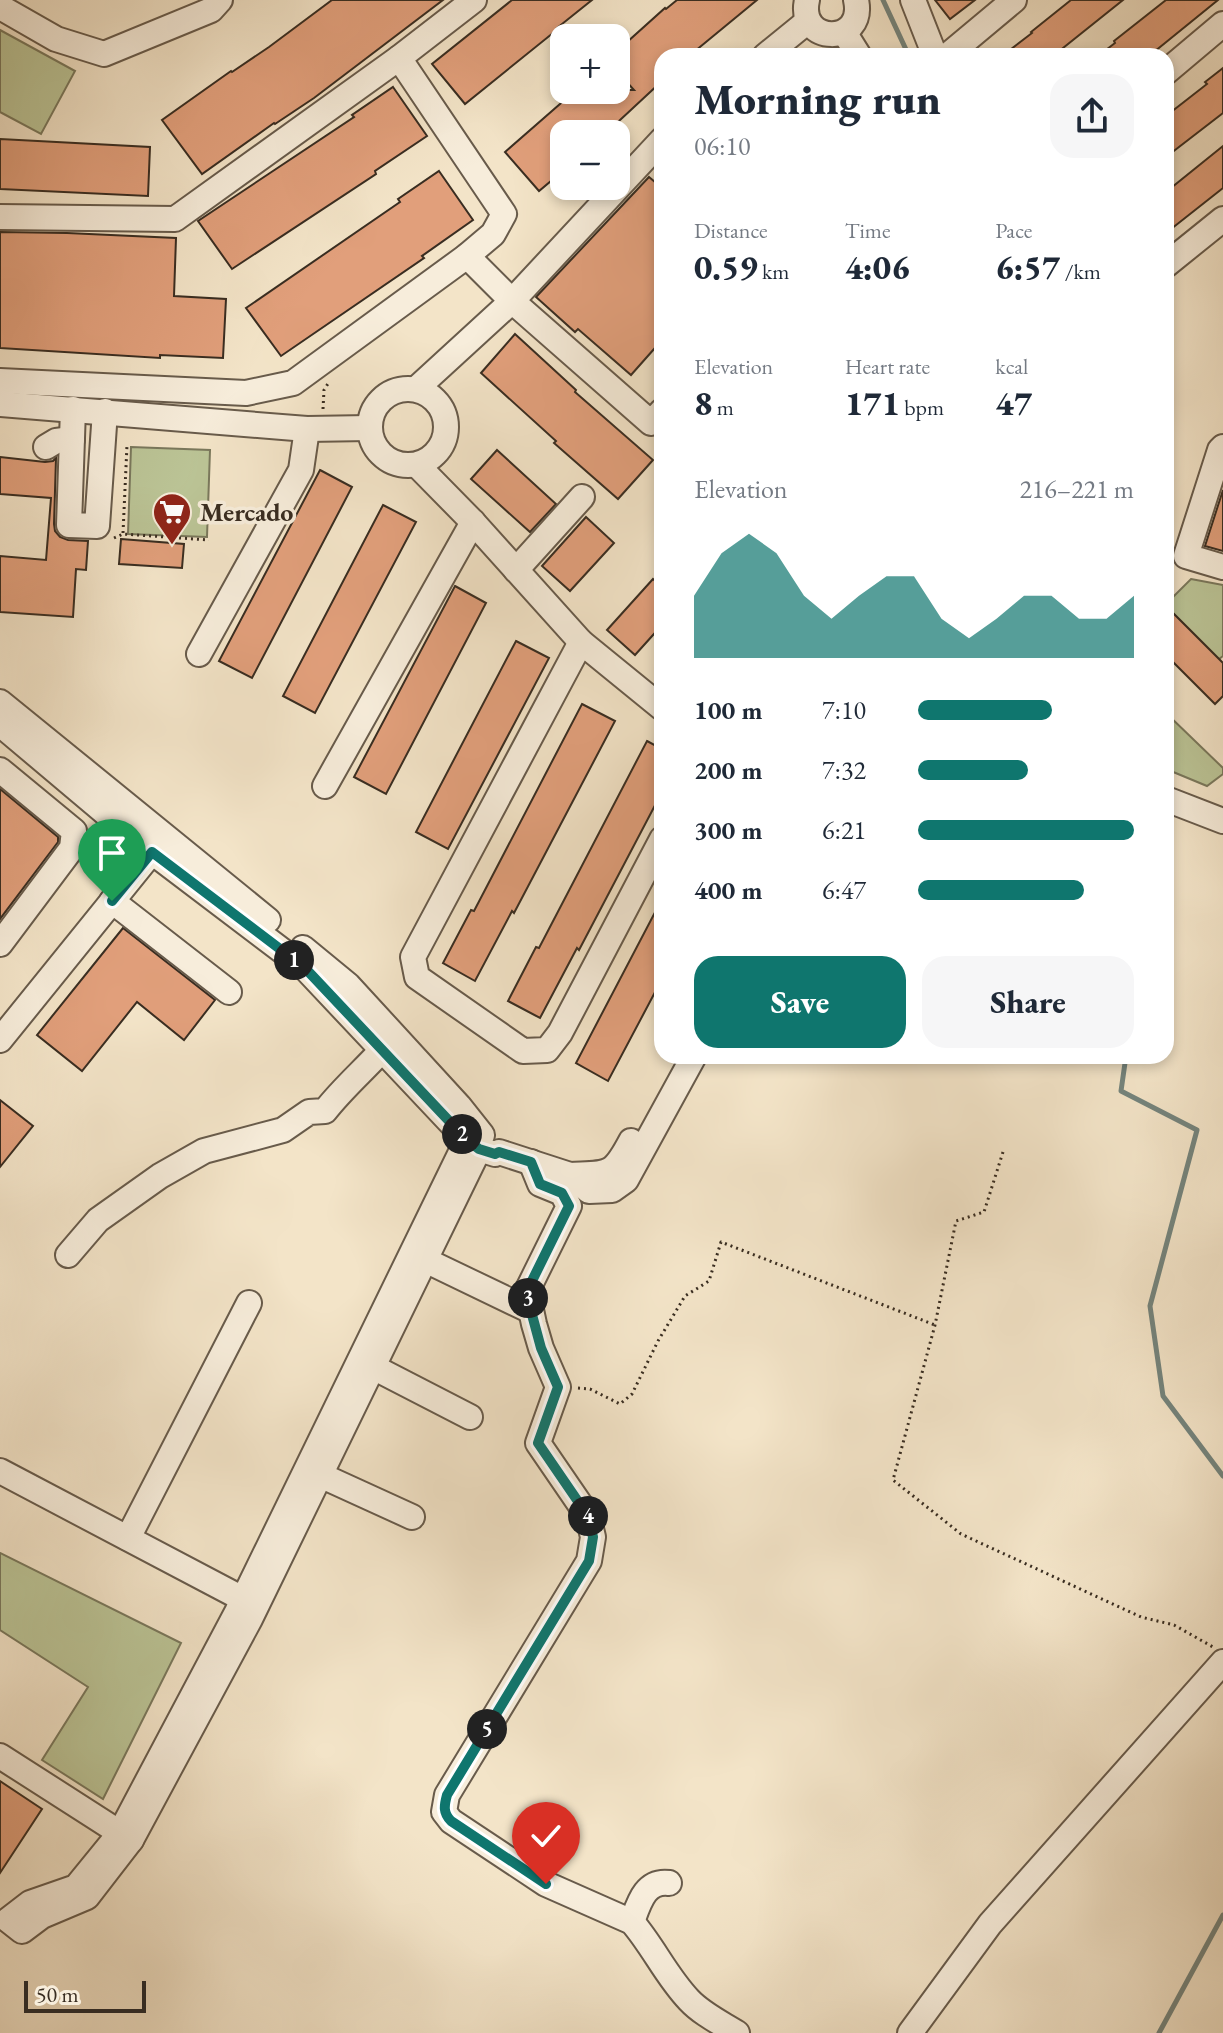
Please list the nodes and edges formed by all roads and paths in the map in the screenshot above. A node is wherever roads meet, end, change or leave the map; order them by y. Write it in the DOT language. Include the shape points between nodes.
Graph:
graph roads {
  1 [pos="220,0"];
  2 [pos="474,0"];
  3 [pos="856,0"];
  4 [pos="913,0"];
  5 [pos="1014,0"];
  6 [pos="0,7"];
  7 [pos="807,11"];
  8 [pos="1223,24"];
  9 [pos="844,32"];
  10 [pos="772,48"];
  11 [pos="854,48"];
  12 [pos="932,48"];
  13 [pos="957,48"];
  14 [pos="399,58"];
  15 [pos="1174,65"];
  16 [pos="654,149"];
  17 [pos="0,217"];
  18 [pos="1223,219"];
  19 [pos="467,256"];
  20 [pos="1174,259"];
  21 [pos="512,301"];
  22 [pos="333,376"];
  23 [pos="0,381"];
  24 [pos="416,389"];
  25 [pos="0,404"];
  26 [pos="73,409"];
  27 [pos="105,411"];
  28 [pos="654,419"];
  29 [pos="369,428"];
  30 [pos="316,429"];
  31 [pos="72,442"];
  32 [pos="115,445"];
  33 [pos="46,447"];
  34 [pos="1223,447"];
  35 [pos="417,465"];
  36 [pos="582,497"];
  37 [pos="473,522"];
  38 [pos="107,533"];
  39 [pos="209,540"];
  40 [pos="1223,567"];
  41 [pos="516,570"];
  42 [pos="581,642"];
  43 [pos="199,654"];
  44 [pos="654,701"];
  45 [pos="0,702"];
  46 [pos="8,729"];
  47 [pos="0,770"];
  48 [pos="1174,785"];
  49 [pos="325,786"];
  50 [pos="1174,802"];
  51 [pos="1223,804"];
  52 [pos="1223,821"];
  53 [pos="152,852"];
  54 [pos="654,854"];
  55 [pos="112,901"];
  56 [pos="0,944"];
  57 [pos="229,992"];
  58 [pos="0,1040"];
  59 [pos="382,1050"];
  60 [pos="674,1064"];
  61 [pos="690,1064"];
  62 [pos="482,1147"];
  63 [pos="1003,1152"];
  64 [pos="531,1162"];
  65 [pos="570,1175"];
  66 [pos="68,1255"];
  67 [pos="425,1260"];
  68 [pos="249,1303"];
  69 [pos="531,1311"];
  70 [pos="935,1325"];
  71 [pos="373,1367"];
  72 [pos="558,1387"];
  73 [pos="470,1417"];
  74 [pos="0,1471"];
  75 [pos="320,1475"];
  76 [pos="412,1517"];
  77 [pos="128,1538"];
  78 [pos="243,1599"];
  79 [pos="1223,1653"];
  80 [pos="1223,1662"];
  81 [pos="0,1756"];
  82 [pos="126,1837"];
  83 [pos="669,1883"];
  84 [pos="632,1922"];
  85 [pos="15,1926"];
  86 [pos="737,2033"];
  87 [pos="910,2033"];
  1 -- 6 [label="street" via="211,10 104,54 56,39"];
  2 -- 14 [label="street"];
  3 -- 9 [label="street" via="855,20"];
  4 -- 12 [label="street"];
  5 -- 13 [label="street"];
  7 -- 9 [label="street" via="813,28 828,35"];
  7 -- 10 [label="street"];
  8 -- 15 [label="street"];
  9 -- 11 [label="street"];
  14 -- 17 [label="street" via="175,219"];
  14 -- 19 [label="street" via="504,214 493,234"];
  16 -- 21 [label="street"];
  18 -- 20 [label="street"];
  19 -- 21 [label="street"];
  19 -- 23 [label="street" via="293,383 246,393"];
  21 -- 24 [label="street"];
  21 -- 28 [label="street"];
  22 -- 30 [label="path" via="324,390"];
  24 -- 29 [label="street" via="383,397"];
  24 -- 35 [label="street" via="443,410 447,427 444,444 433,458"];
  25 -- 26 [label="street"];
  26 -- 27 [label="street"];
  26 -- 31 [label="street"];
  27 -- 30 [label="street"];
  27 -- 32 [label="street"];
  29 -- 30 [label="street"];
  29 -- 35 [label="street" via="373,445 384,458 400,466"];
  30 -- 43 [label="street" via="301,470"];
  31 -- 32 [label="street"];
  31 -- 33 [label="street" via="56,441"];
  31 -- 38 [label="street" via="69,525"];
  32 -- 38 [label="street"];
  32 -- 38 [label="path"];
  34 -- 40 [label="street" via="1186,556"];
  35 -- 37 [label="street"];
  36 -- 41 [label="street"];
  37 -- 41 [label="street"];
  37 -- 49 [label="street"];
  38 -- 39 [label="path"];
  41 -- 42 [label="street"];
  42 -- 44 [label="street"];
  42 -- 54 [label="street" via="413,957 417,977 523,1051 547,1050"];
  45 -- 46 [label="street"];
  46 -- 53 [label="street"];
  46 -- 62 [label="street" via="348,985 459,1106 484,1138"];
  47 -- 56 [label="street" via="74,831 72,848"];
  48 -- 51 [label="street"];
  50 -- 52 [label="street"];
  53 -- 55 [label="street"];
  53 -- 59 [label="street" via="305,968"];
  55 -- 57 [label="street"];
  55 -- 58 [label="street"];
  59 -- 62 [label="street"];
  59 -- 66 [label="street" via="325,1111 309,1112 283,1130 204,1151 98,1220"];
  60 -- 65 [label="street" via="620,1163 605,1174"];
  61 -- 65 [label="street" via="626,1180 612,1190 589,1191"];
  62 -- 64 [label="street"];
  62 -- 67 [label="street"];
  62 -- 78 [label="street"];
  63 -- 70 [label="path" via="984,1212 956,1221"];
  64 -- 65 [label="street"];
  64 -- 69 [label="street" via="540,1184 562,1193 569,1206 527,1291"];
  67 -- 69 [label="street"];
  67 -- 71 [label="street"];
  68 -- 77 [label="street"];
  69 -- 72 [label="street"];
  70 -- 72 [label="path" via="721,1242 709,1281 685,1296 632,1394 620,1404 590,1389"];
  70 -- 79 [label="path" via="893,1480 961,1534 1141,1617 1174,1625"];
  71 -- 73 [label="street"];
  71 -- 75 [label="street"];
  72 -- 84 [label="street" via="538,1443 588,1516 593,1537 589,1561 447,1795 444,1812 546,1884"];
  74 -- 77 [label="street"];
  75 -- 76 [label="street"];
  75 -- 82 [label="street" via="250,1619"];
  77 -- 78 [label="street"];
  78 -- 82 [label="street"];
  80 -- 87 [label="street" via="990,1924"];
  81 -- 82 [label="street"];
  82 -- 85 [label="street" via="76,1887 30,1903"];
  83 -- 84 [label="street" via="650,1886"];
  84 -- 86 [label="street" via="692,2003"];
}
